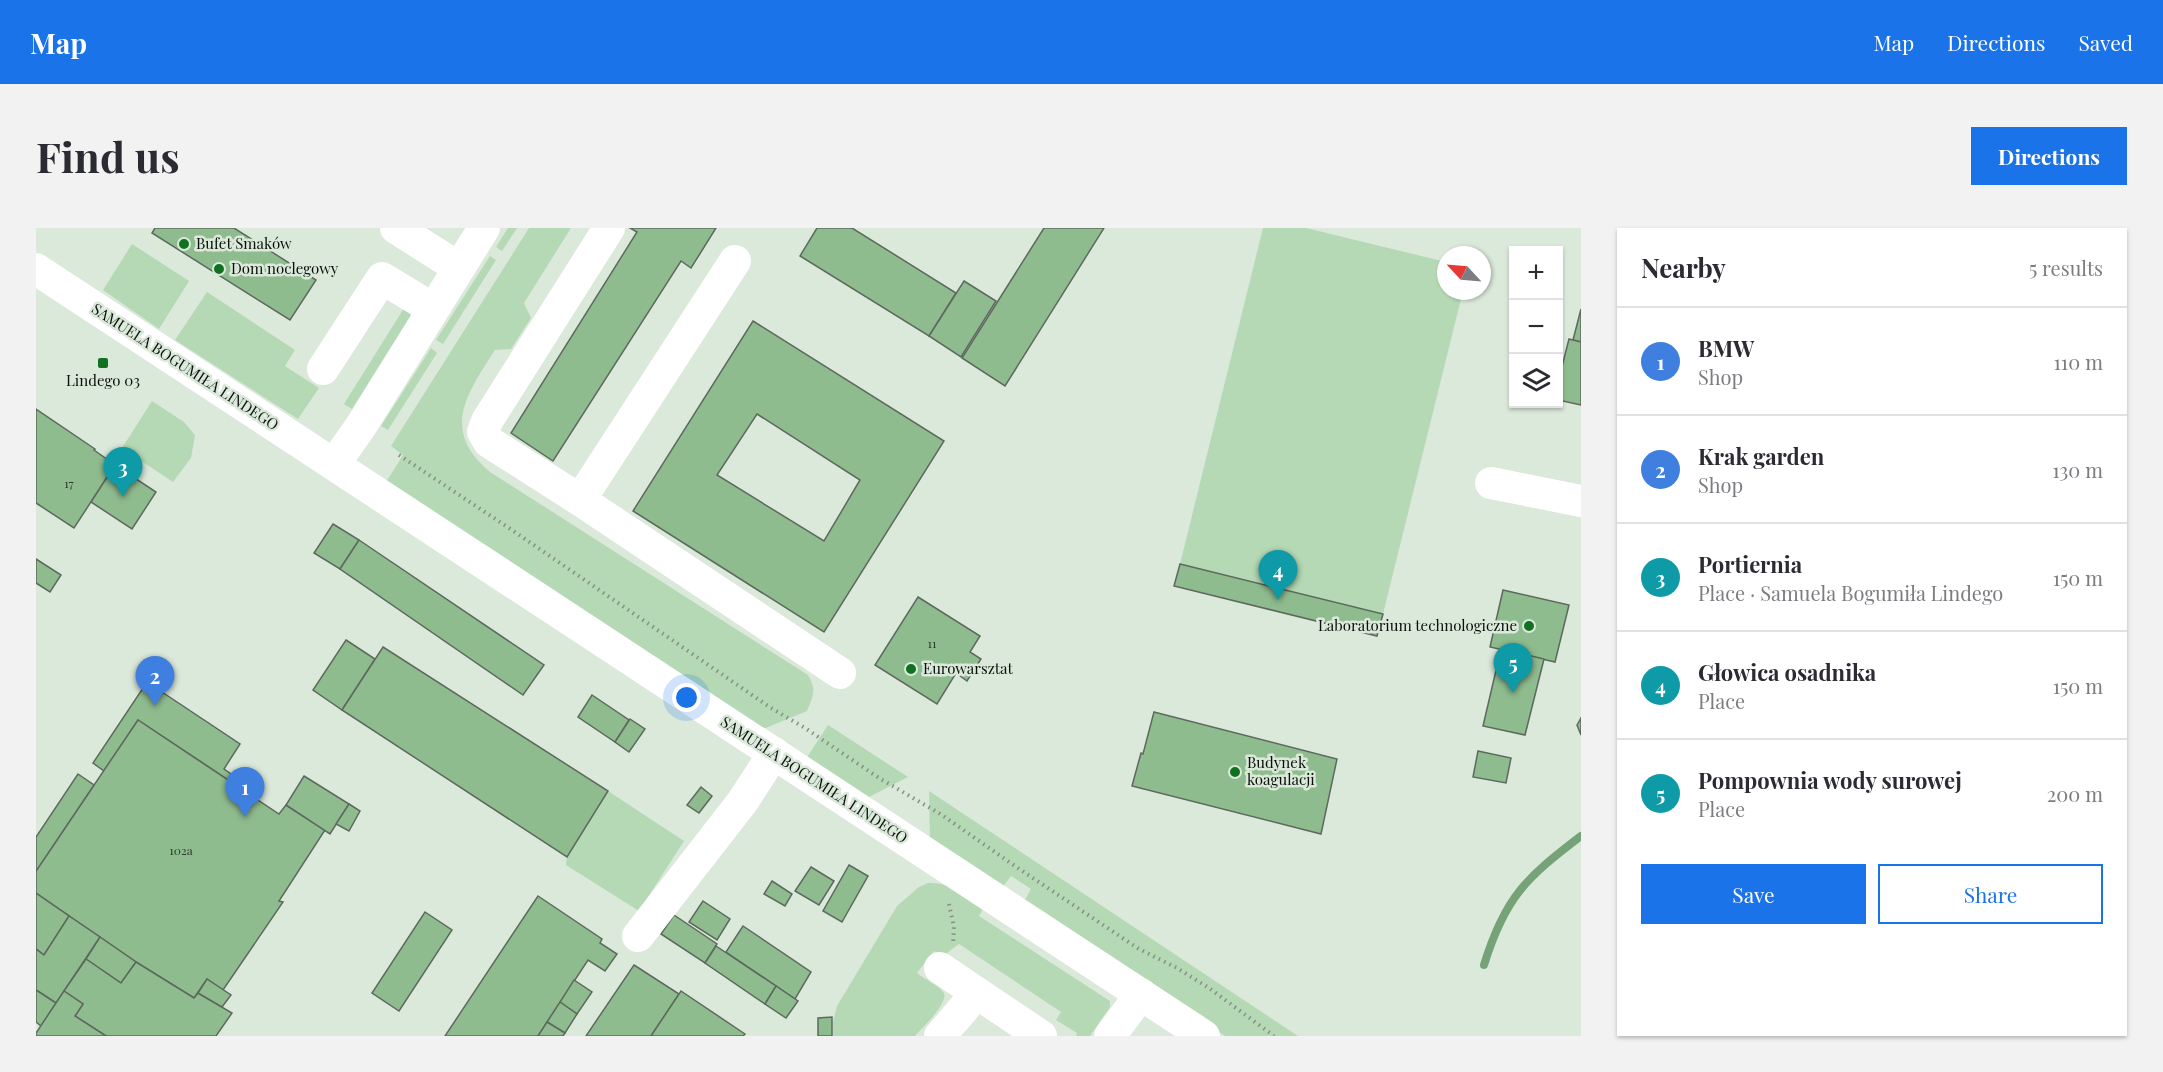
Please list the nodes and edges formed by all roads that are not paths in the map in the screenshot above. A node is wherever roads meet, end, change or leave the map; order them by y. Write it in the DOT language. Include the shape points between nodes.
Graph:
graph roads {
  1 [pos="396,228"];
  2 [pos="484,228"];
  3 [pos="609,228"];
  4 [pos="735,261"];
  5 [pos="459,268"];
  6 [pos="55,281"];
  7 [pos="433,309"];
  8 [pos="323,369"];
  9 [pos="334,464"];
  10 [pos="1491,483"];
  11 [pos="580,500"];
  12 [pos="1581,501"];
  13 [pos="840,674"];
  14 [pos="774,753"];
  15 [pos="638,936"];
  16 [pos="940,968"];
  17 [pos="977,993"];
  18 [pos="1140,994"];
  19 [pos="939,1036"];
  20 [pos="1041,1036"];
  21 [pos="1110,1036"];
  22 [pos="1204,1036"];
  1 -- 5 [label="street"];
  2 -- 5 [label="street"];
  3 -- 11 [label="street" via="483,432 489,442"];
  4 -- 11 [label="street"];
  5 -- 7 [label="street"];
  6 -- 9 [label="street, SAMUELA BOGUMIŁA LINDEGO"];
  7 -- 8 [label="street" via="382,278"];
  7 -- 9 [label="street" via="362,426"];
  9 -- 14 [label="street, SAMUELA BOGUMIŁA LINDEGO"];
  10 -- 12 [label="street"];
  11 -- 13 [label="street"];
  14 -- 15 [label="street" via="743,801"];
  14 -- 18 [label="street, SAMUELA BOGUMIŁA LINDEGO"];
  16 -- 17 [label="street"];
  17 -- 19 [label="street"];
  17 -- 20 [label="street"];
  18 -- 21 [label="street"];
  18 -- 22 [label="street, SAMUELA BOGUMIŁA LINDEGO"];
}
